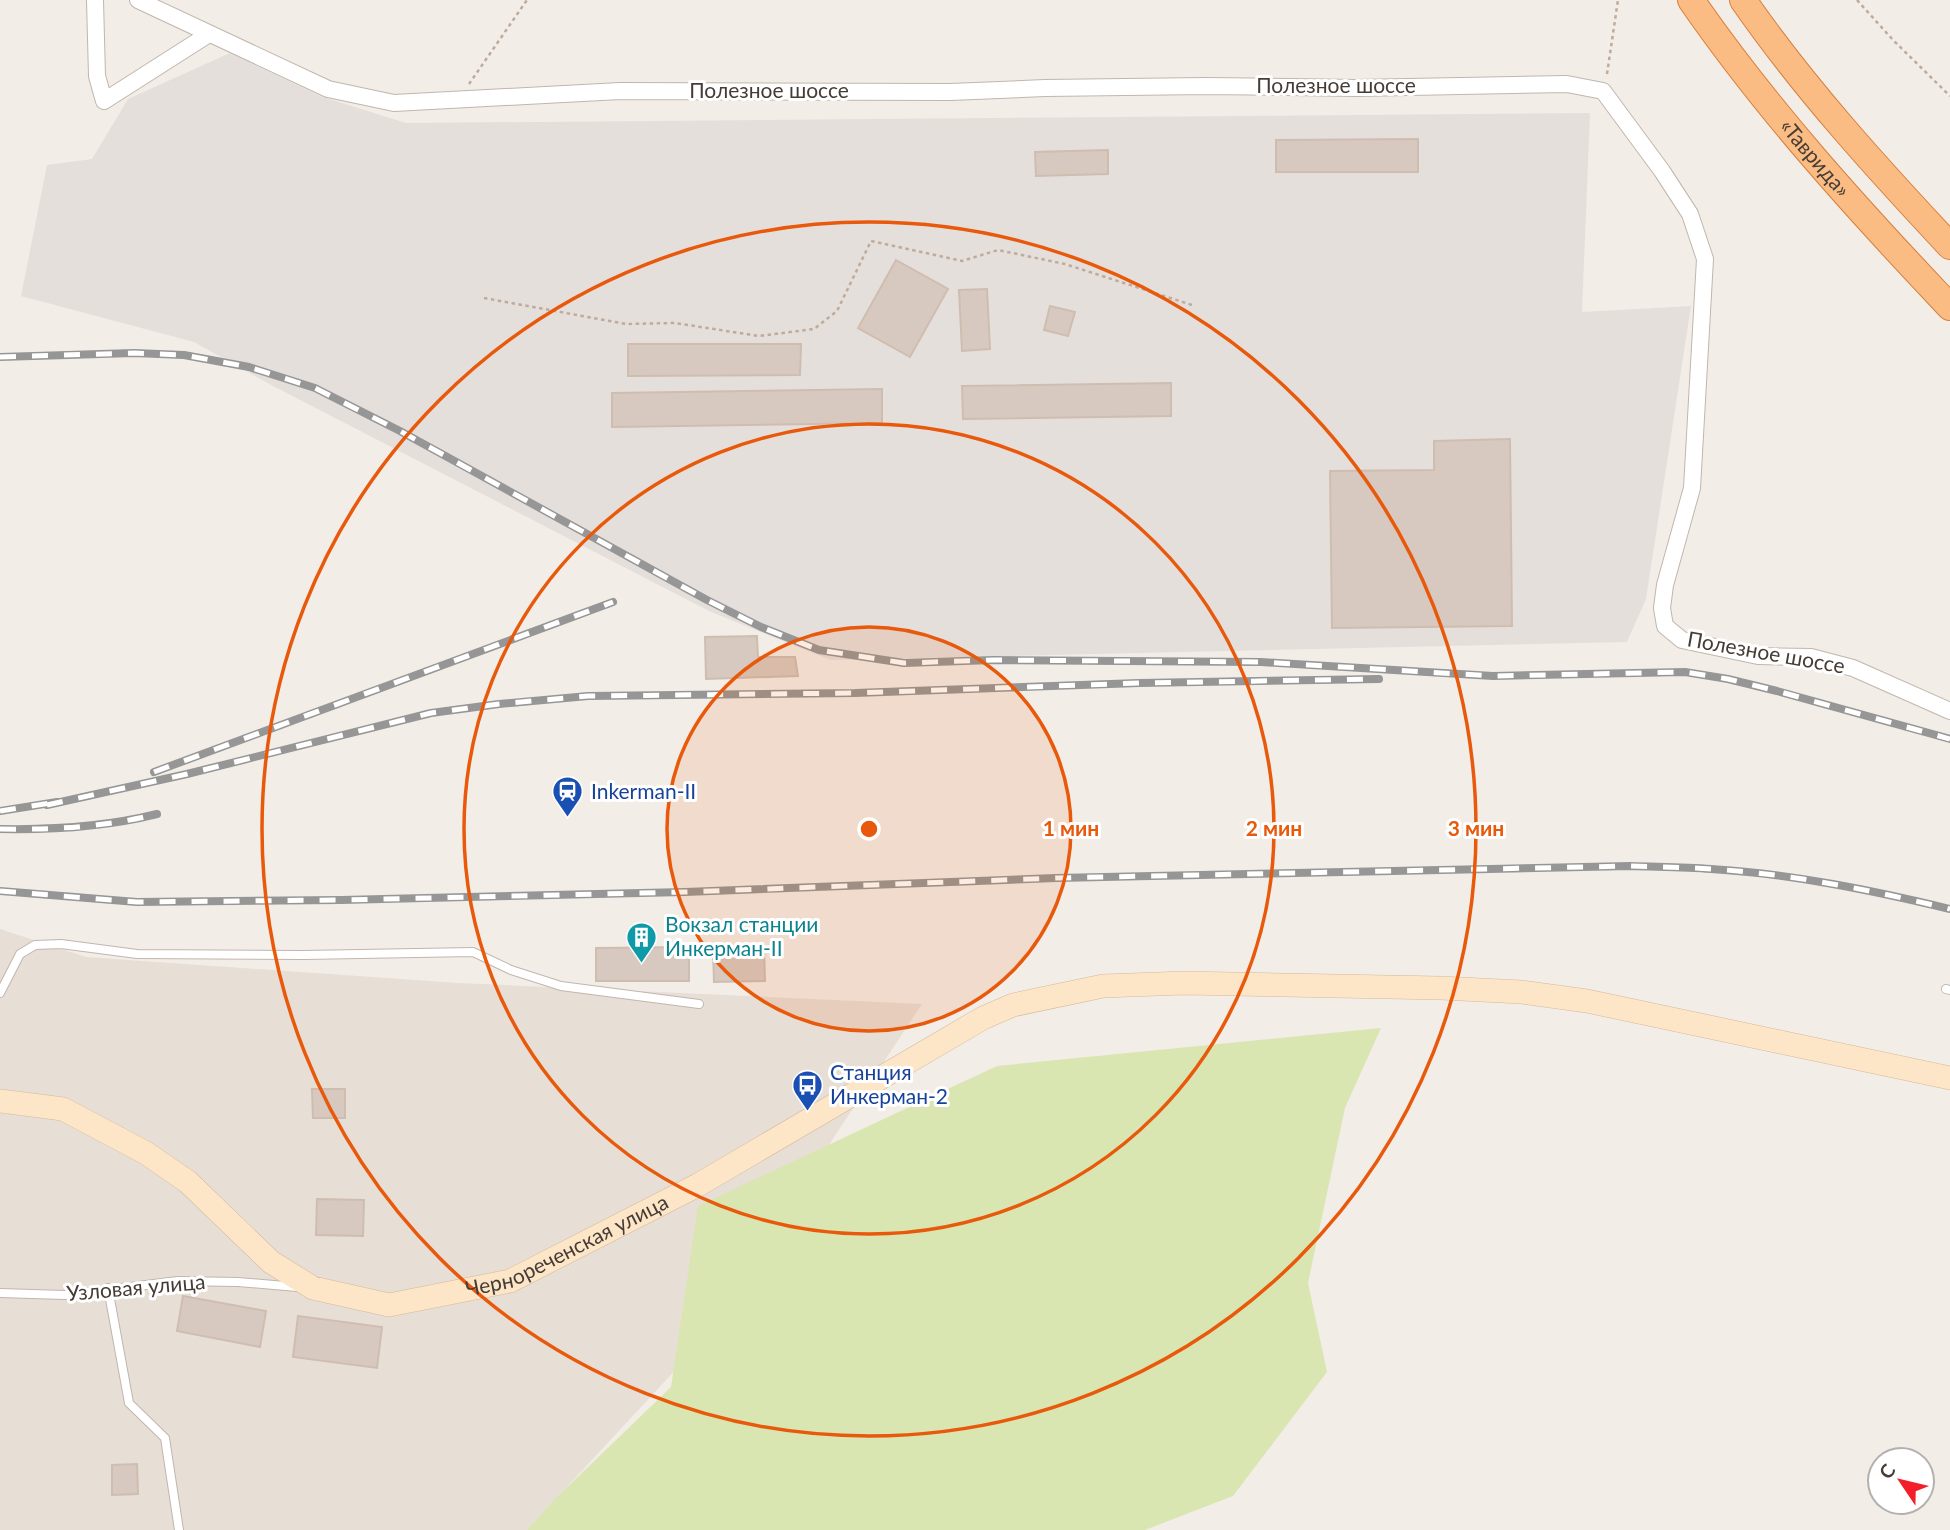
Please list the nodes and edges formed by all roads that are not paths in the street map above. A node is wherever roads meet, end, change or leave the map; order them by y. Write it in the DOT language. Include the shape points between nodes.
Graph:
graph roads {
  1 [pos="94,0"];
  2 [pos="138,0"];
  3 [pos="1690,0"];
  4 [pos="1743,0"];
  5 [pos="209,34"];
  6 [pos="1950,246"];
  7 [pos="1950,307"];
  8 [pos="1950,712"];
  9 [pos="0,993"];
  10 [pos="699,1004"];
  11 [pos="1950,1078"];
  12 [pos="0,1101"];
  13 [pos="108,1288"];
  14 [pos="313,1289"];
  15 [pos="0,1293"];
  16 [pos="179,1530"];
  1 -- 5 [label="street" via="97,76 104,102"];
  2 -- 5 [label="street, Полезное шоссе"];
  3 -- 7 [label="highway, «Таврида»" via="1799,140"];
  4 -- 6 [label="highway, «Таврида»" via="1877,167"];
  5 -- 8 [label="street, Полезное шоссе" via="328,89 394,103 620,91 1567,84 1604,92 1690,214 1705,259 1692,488 1665,585 1665,626 1682,640 1758,656 1811,657 1853,668"];
  9 -- 10 [label="lane" via="20,954 35,945 61,944 136,954 473,952 561,986"];
  11 -- 14 [label="main road, Чернореченская улица" via="1587,1001 1522,992 1185,983 1103,986 1013,1005 983,1018 698,1185 510,1280 389,1305"];
  12 -- 14 [label="main road, Чернореченская улица" via="63,1109 146,1153 188,1182 271,1262"];
  13 -- 14 [label="lane, Узловая улица" via="178,1281"];
  13 -- 15 [label="lane, Узловая улица" via="65,1295"];
  13 -- 16 [label="lane" via="129,1403 165,1438"];
}
